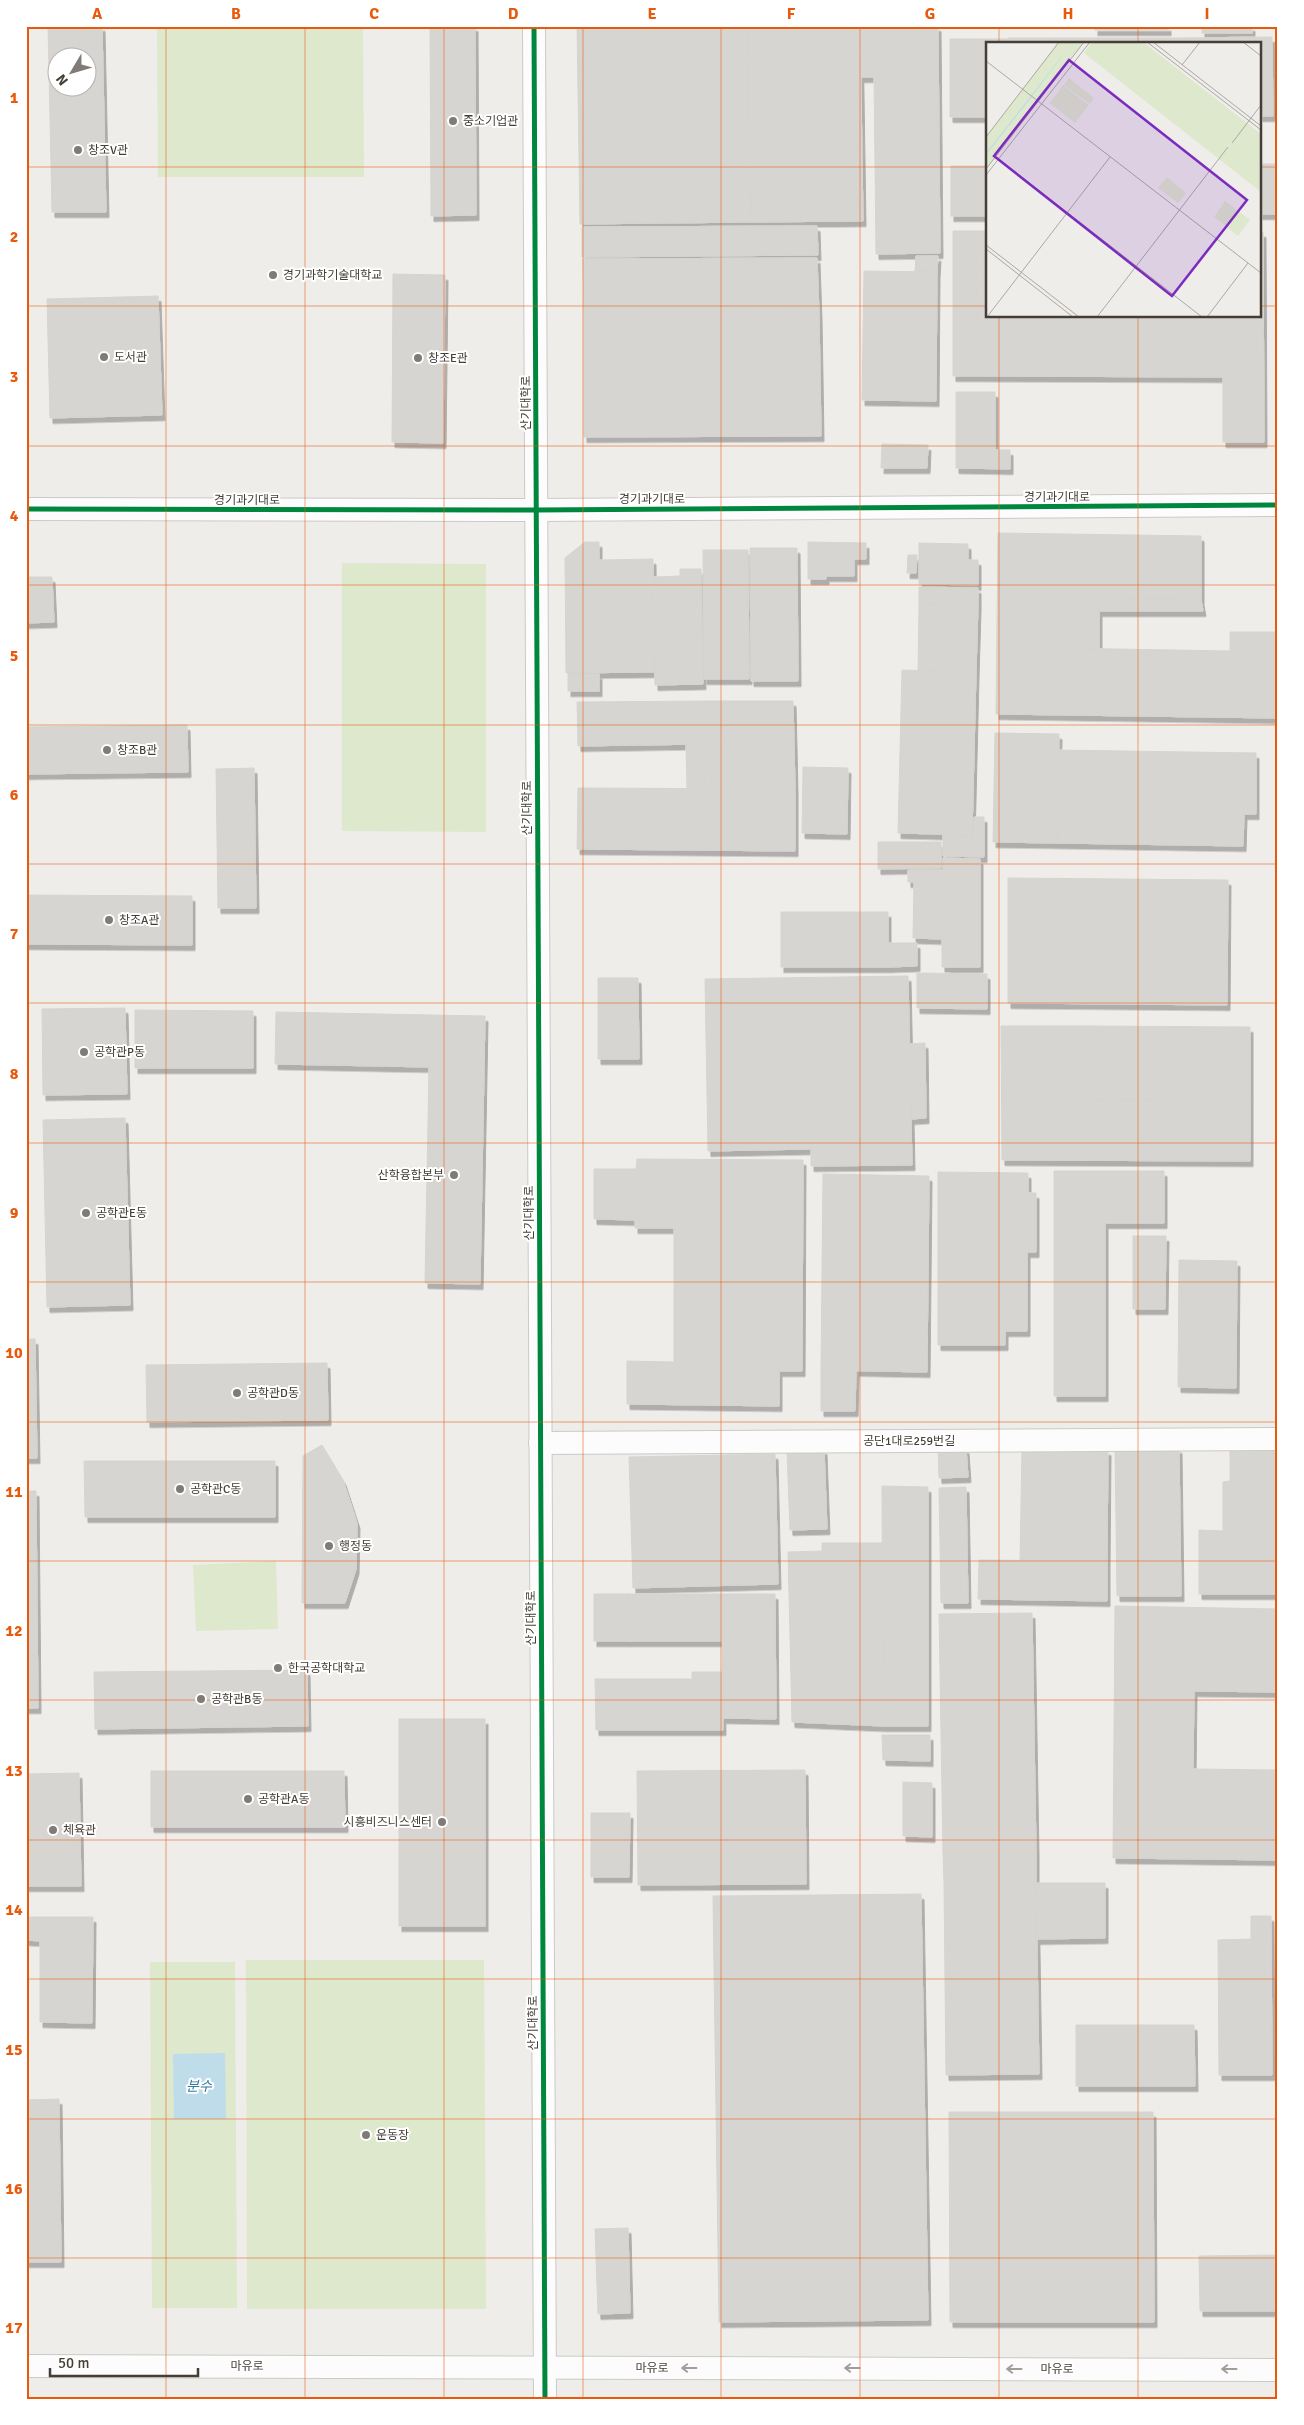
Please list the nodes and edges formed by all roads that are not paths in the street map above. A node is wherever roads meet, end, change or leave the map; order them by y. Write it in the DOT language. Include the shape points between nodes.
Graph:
graph roads {
  1 [pos="534,26"];
  2 [pos="1278,505"];
  3 [pos="26,509"];
  4 [pos="536,510"];
  5 [pos="1278,1439"];
  6 [pos="540,1443"];
  7 [pos="26,2366"];
  8 [pos="544,2367"];
  9 [pos="1278,2370"];
  10 [pos="545,2399"];
  1 -- 4 [label="street, 산기대학로"];
  2 -- 4 [label="street, 경기과기대로"];
  3 -- 4 [label="street, 경기과기대로"];
  4 -- 6 [label="street, 산기대학로"];
  5 -- 6 [label="street, 공단1대로259번길"];
  6 -- 8 [label="street, 산기대학로"];
  7 -- 8 [label="street, 마유로"];
  9 -- 8 [label="street, 마유로, one-way"];
  8 -- 10 [label="street, 산기대학로"];
}
